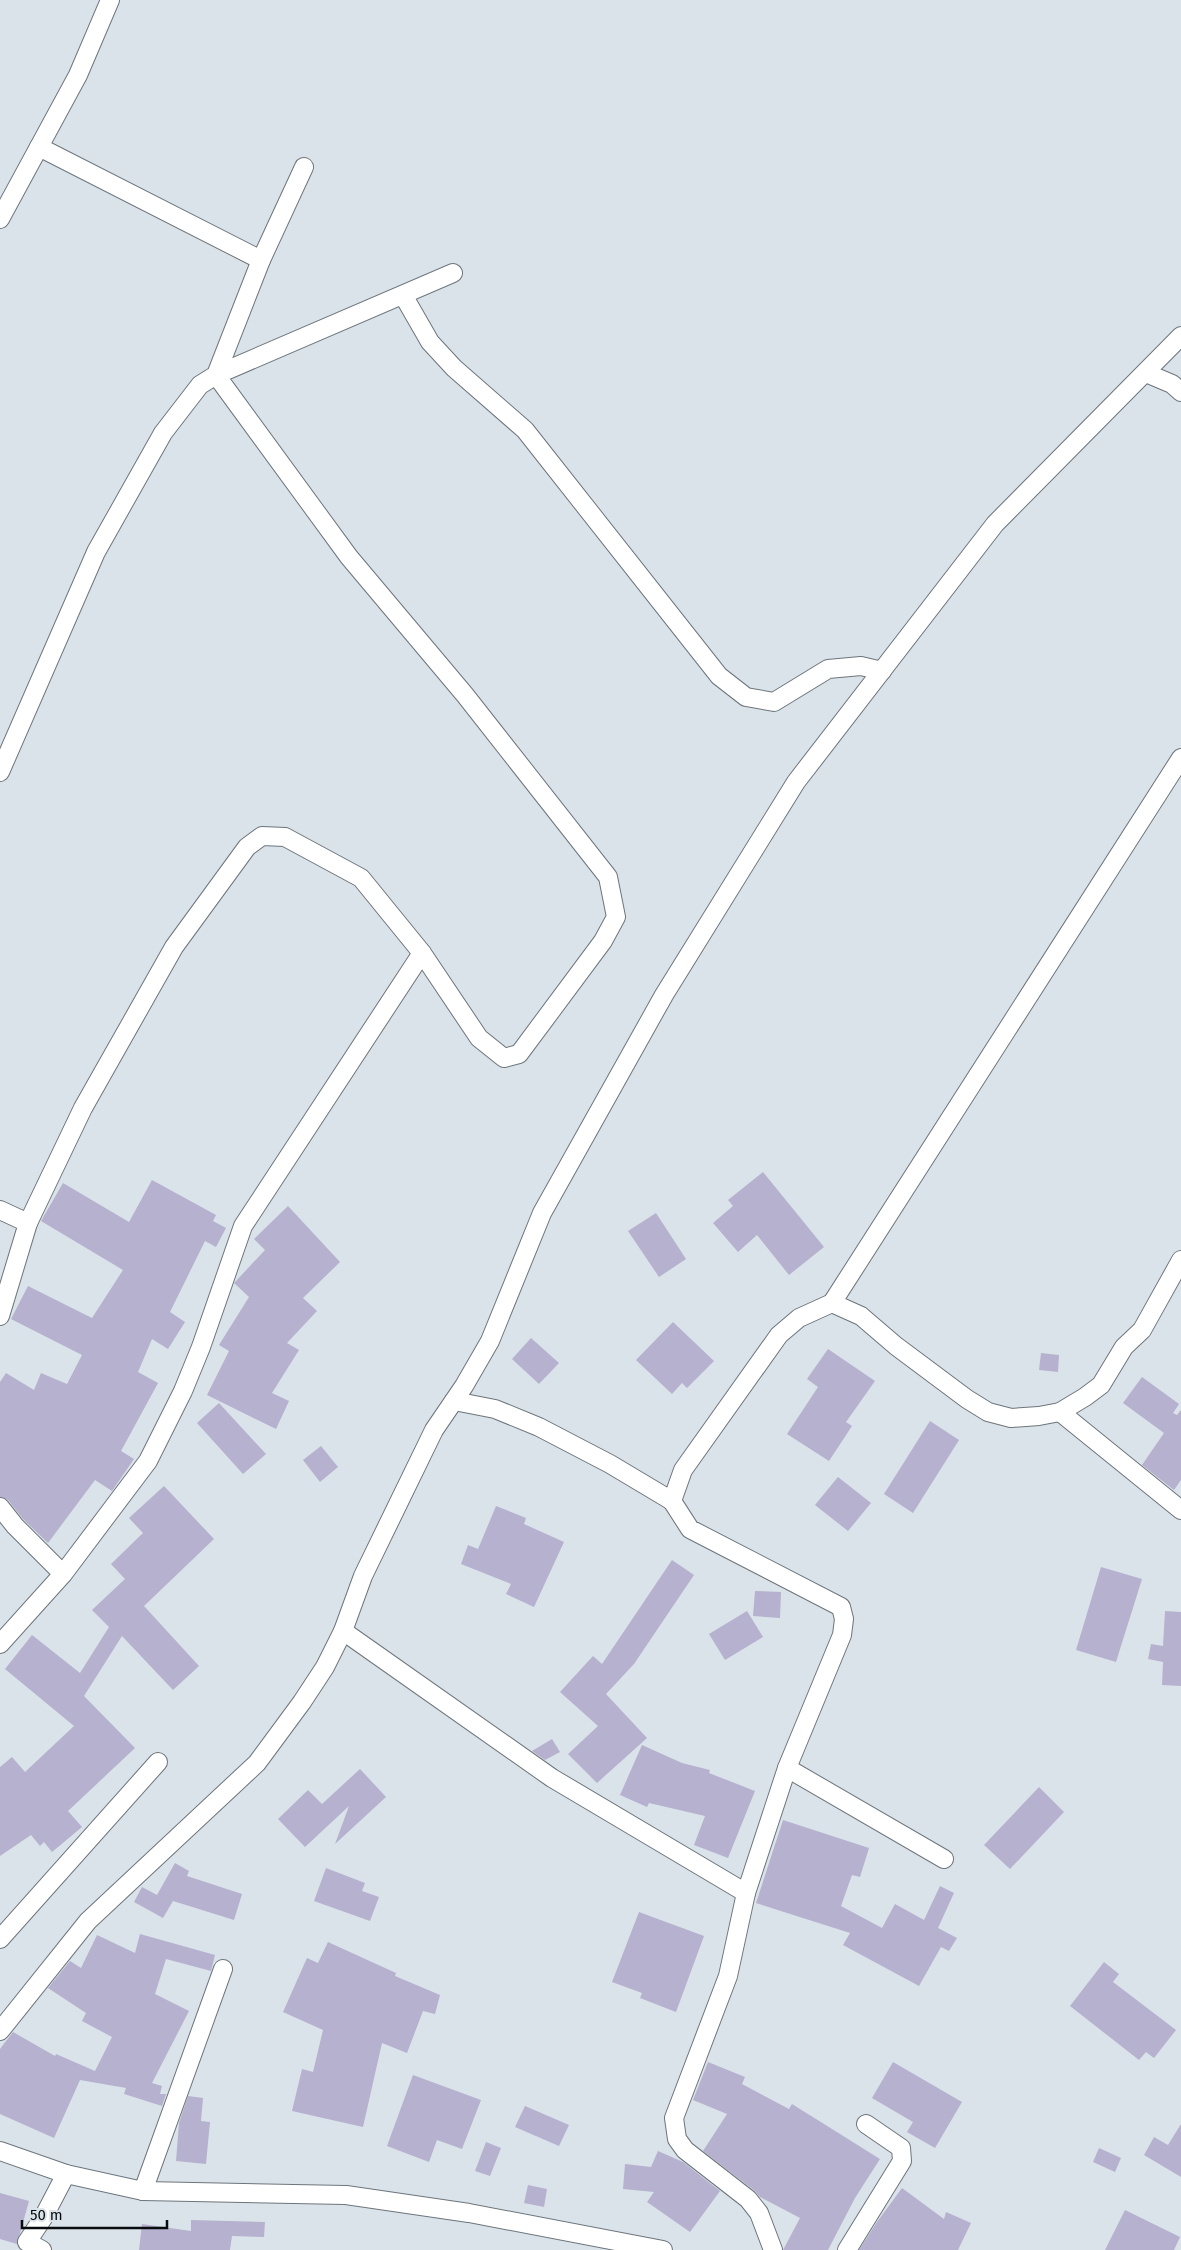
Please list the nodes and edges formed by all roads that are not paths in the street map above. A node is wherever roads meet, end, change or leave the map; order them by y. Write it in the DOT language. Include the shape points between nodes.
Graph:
graph roads {
  1 [pos="110,0"];
  2 [pos="39,147"];
  3 [pos="304,167"];
  4 [pos="0,219"];
  5 [pos="261,260"];
  6 [pos="453,273"];
  7 [pos="403,295"];
  8 [pos="1181,336"];
  9 [pos="1146,373"];
  10 [pos="216,375"];
  11 [pos="1181,392"];
  12 [pos="882,671"];
  13 [pos="1181,758"];
  14 [pos="0,772"];
  15 [pos="422,953"];
  16 [pos="0,1210"];
  17 [pos="28,1223"];
  18 [pos="1181,1260"];
  19 [pos="832,1302"];
  20 [pos="0,1316"];
  21 [pos="454,1401"];
  22 [pos="1060,1412"];
  23 [pos="672,1501"];
  24 [pos="0,1508"];
  25 [pos="1181,1510"];
  26 [pos="63,1574"];
  27 [pos="343,1632"];
  28 [pos="0,1644"];
  29 [pos="158,1762"];
  30 [pos="788,1768"];
  31 [pos="944,1859"];
  32 [pos="746,1893"];
  33 [pos="0,1939"];
  34 [pos="223,1969"];
  35 [pos="0,2031"];
  36 [pos="866,2124"];
  37 [pos="0,2151"];
  38 [pos="66,2174"];
  39 [pos="143,2191"];
  40 [pos="30,2247"];
  41 [pos="663,2250"];
  42 [pos="773,2250"];
  43 [pos="847,2250"];
  1 -- 2 [label="street" via="78,75"];
  2 -- 4 [label="street"];
  2 -- 5 [label="street"];
  3 -- 5 [label="street"];
  5 -- 10 [label="street"];
  6 -- 7 [label="street"];
  7 -- 10 [label="street"];
  7 -- 12 [label="street" via="430,342 454,368 525,430 719,676 746,697 774,702 828,669 860,666"];
  8 -- 9 [label="street"];
  9 -- 11 [label="street" via="1172,384"];
  9 -- 12 [label="street" via="995,524"];
  10 -- 14 [label="street" via="200,385 163,433 96,552"];
  10 -- 15 [label="street" via="349,557 465,695 608,878 616,917 604,940 519,1054 504,1058 479,1038"];
  12 -- 21 [label="street" via="796,782 664,995 542,1214 490,1341"];
  13 -- 19 [label="street"];
  15 -- 17 [label="street" via="360,878 285,837 262,836 247,847 174,947 84,1108"];
  15 -- 26 [label="street" via="243,1226 201,1347 148,1461"];
  16 -- 17 [label="street"];
  17 -- 20 [label="street"];
  18 -- 22 [label="street" via="1142,1330 1124,1347 1100,1384"];
  19 -- 22 [label="street" via="861,1316 988,1412 1011,1418"];
  19 -- 23 [label="street" via="799,1318 779,1335 683,1470"];
  21 -- 23 [label="street" via="495,1409 539,1427"];
  21 -- 27 [label="street" via="434,1430 367,1568"];
  22 -- 25 [label="street"];
  23 -- 30 [label="street" via="690,1529 841,1607 844,1619 842,1635"];
  24 -- 26 [label="street"];
  26 -- 28 [label="street"];
  27 -- 32 [label="street" via="552,1778"];
  27 -- 35 [label="street" via="326,1667 257,1763 88,1921"];
  29 -- 33 [label="street"];
  30 -- 31 [label="street"];
  30 -- 32 [label="street"];
  32 -- 42 [label="street" via="728,1976 674,2118 677,2139 685,2150 748,2199 758,2213"];
  34 -- 39 [label="street"];
  36 -- 43 [label="street" via="901,2148 902,2161"];
  37 -- 38 [label="street"];
  38 -- 39 [label="street"];
  38 -- 40 [label="street"];
  39 -- 41 [label="street" via="346,2195 469,2213"];
}
